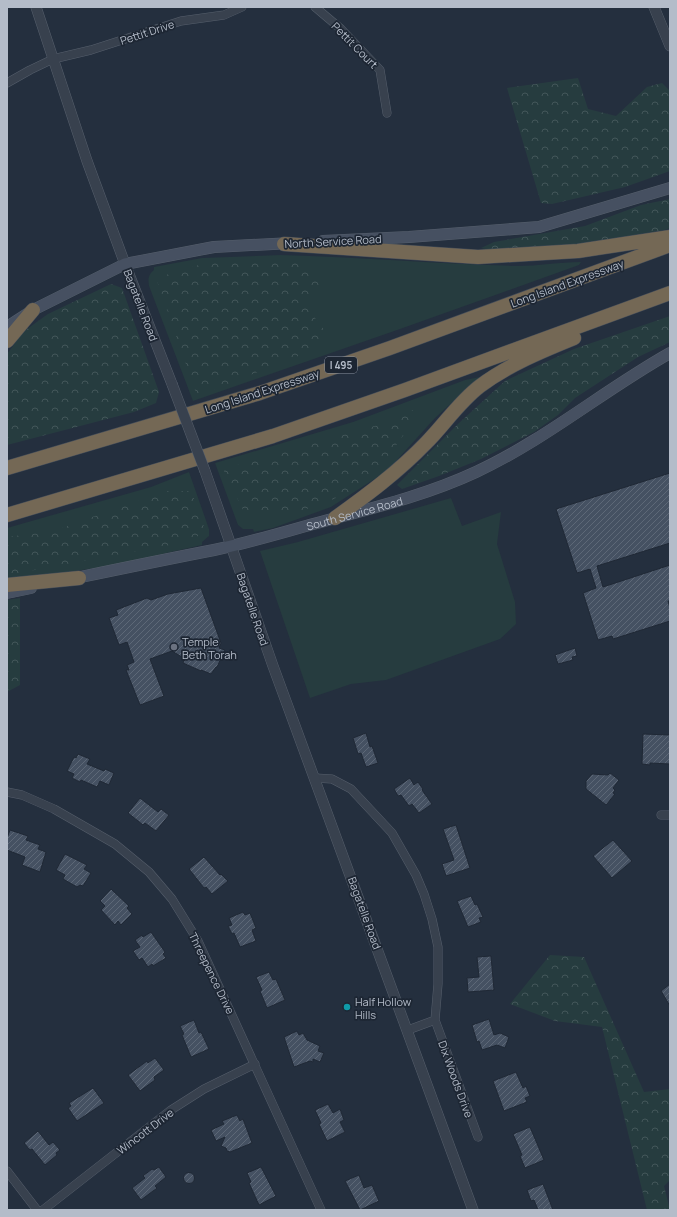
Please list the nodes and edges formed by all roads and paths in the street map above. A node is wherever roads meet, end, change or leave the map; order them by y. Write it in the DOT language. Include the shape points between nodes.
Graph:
graph roads {
  1 [pos="36,7"];
  2 [pos="242,7"];
  3 [pos="315,7"];
  4 [pos="654,7"];
  5 [pos="670,46"];
  6 [pos="54,59"];
  7 [pos="7,83"];
  8 [pos="387,113"];
  9 [pos="670,188"];
  10 [pos="670,237"];
  11 [pos="284,244"];
  12 [pos="670,245"];
  13 [pos="125,264"];
  14 [pos="670,293"];
  15 [pos="670,296"];
  16 [pos="33,310"];
  17 [pos="7,327"];
  18 [pos="7,341"];
  19 [pos="670,353"];
  20 [pos="7,468"];
  21 [pos="7,515"];
  22 [pos="334,518"];
  23 [pos="231,546"];
  24 [pos="79,578"];
  25 [pos="7,585"];
  26 [pos="7,593"];
  27 [pos="315,778"];
  28 [pos="7,792"];
  29 [pos="661,815"];
  30 [pos="670,815"];
  31 [pos="435,1020"];
  32 [pos="408,1030"];
  33 [pos="256,1064"];
  34 [pos="478,1137"];
  35 [pos="7,1171"];
  36 [pos="37,1210"];
  37 [pos="43,1210"];
  38 [pos="321,1210"];
  39 [pos="473,1210"];
  1 -- 6 [label="street, Bagatelle Road"];
  2 -- 6 [label="street, Pettit Drive" via="224,15 181,21"];
  3 -- 8 [label="street, Pettit Court" via="341,29 380,70"];
  4 -- 5 [label="street"];
  6 -- 7 [label="street, Pettit Drive"];
  6 -- 13 [label="street, Bagatelle Road" via="87,161"];
  9 -- 11 [label="main road, North Service Road" via="539,227"];
  10 -- 11 [label="highway" via="578,251 478,257"];
  11 -- 13 [label="main road, North Service Road" via="214,247"];
  12 -- 20 [label="highway, Long Island Expressway / I 495" via="267,391"];
  13 -- 16 [label="main road, North Service Road"];
  13 -- 23 [label="street, Bagatelle Road, bridge" via="205,471"];
  14 -- 21 [label="highway" via="274,436"];
  15 -- 22 [label="highway" via="507,369 475,391 394,474"];
  16 -- 17 [label="main road, North Service Road"];
  16 -- 18 [label="highway"];
  19 -- 22 [label="main road, South Service Road" via="539,438 476,472 436,488"];
  22 -- 23 [label="main road, South Service Road"];
  23 -- 24 [label="main road, South Service Road"];
  23 -- 27 [label="street, Bagatelle Road"];
  24 -- 25 [label="highway"];
  24 -- 26 [label="main road, South Service Road"];
  27 -- 31 [label="street, Dix Woods Drive" via="332,780 350,789 392,833 416,875 432,919 438,947"];
  27 -- 32 [label="street, Bagatelle Road"];
  28 -- 33 [label="street, Threepence Drive" via="22,795 83,824 114,844 149,872 172,899 198,941"];
  29 -- 30 [label="street"];
  31 -- 32 [label="street"];
  31 -- 34 [label="street, Dix Woods Drive"];
  32 -- 39 [label="street, Bagatelle Road"];
  33 -- 37 [label="street, Wincott Drive" via="204,1089 172,1110"];
  33 -- 38 [label="street, Threepence Drive"];
  35 -- 36 [label="street"];
}
